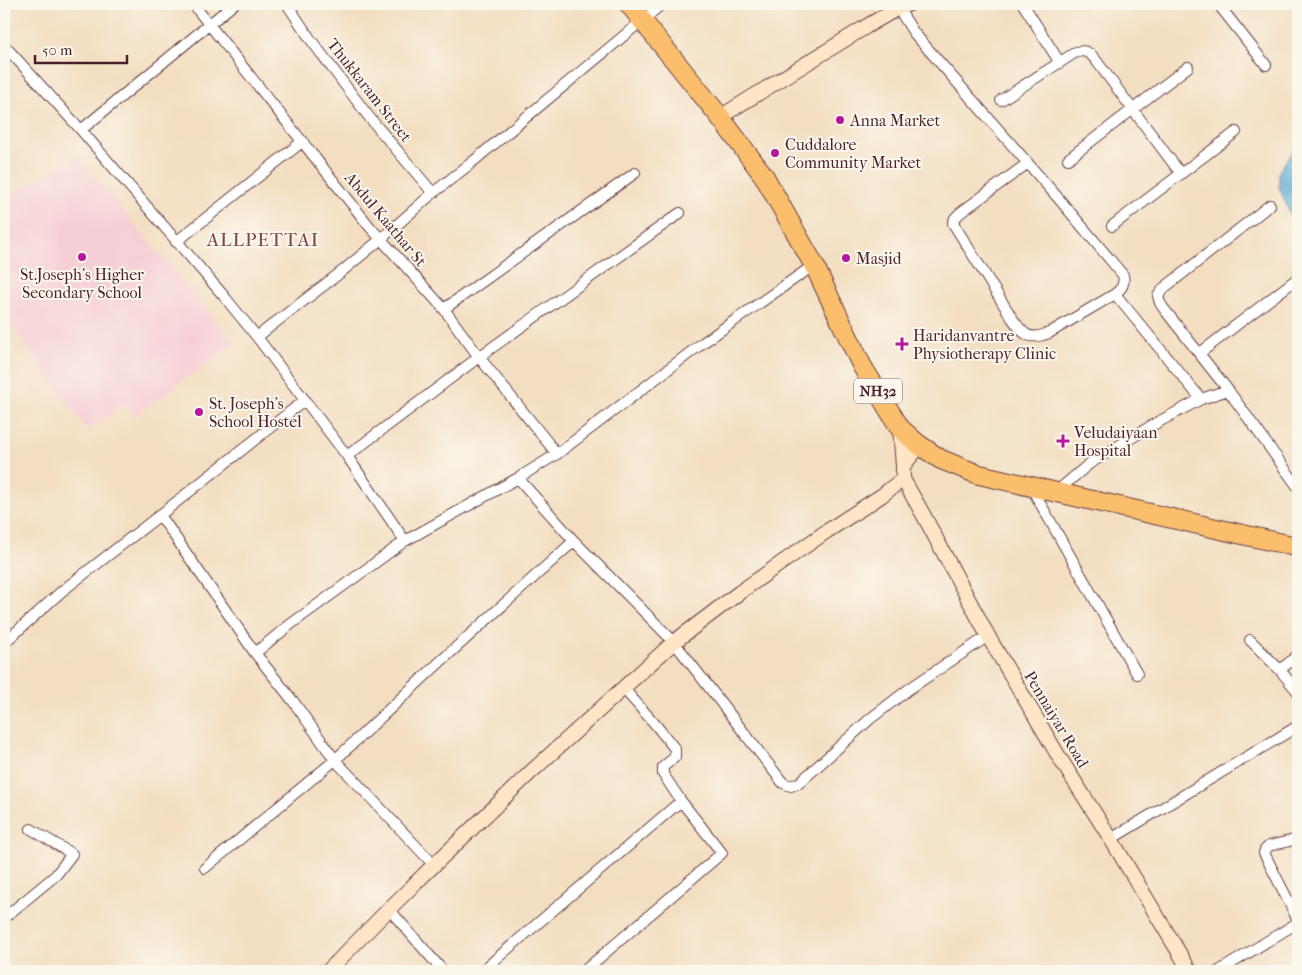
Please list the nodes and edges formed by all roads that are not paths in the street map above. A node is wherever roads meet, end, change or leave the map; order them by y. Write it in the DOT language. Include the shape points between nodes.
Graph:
graph roads {
  1 [pos="193,4"];
  2 [pos="234,4"];
  3 [pos="287,4"];
  4 [pos="629,4"];
  5 [pos="662,4"];
  6 [pos="1023,4"];
  7 [pos="1218,4"];
  8 [pos="904,6"];
  9 [pos="641,20"];
  10 [pos="210,24"];
  11 [pos="4,45"];
  12 [pos="1060,63"];
  13 [pos="1266,65"];
  14 [pos="1188,67"];
  15 [pos="1002,100"];
  16 [pos="1132,110"];
  17 [pos="720,117"];
  18 [pos="81,130"];
  19 [pos="1236,132"];
  20 [pos="303,141"];
  21 [pos="1068,159"];
  22 [pos="1028,163"];
  23 [pos="634,174"];
  24 [pos="1181,174"];
  25 [pos="433,193"];
  26 [pos="1270,205"];
  27 [pos="680,213"];
  28 [pos="1112,226"];
  29 [pos="381,239"];
  30 [pos="176,242"];
  31 [pos="814,265"];
  32 [pos="1298,278"];
  33 [pos="1115,294"];
  34 [pos="444,309"];
  35 [pos="257,337"];
  36 [pos="1200,353"];
  37 [pos="479,357"];
  38 [pos="1228,390"];
  39 [pos="1201,399"];
  40 [pos="305,400"];
  41 [pos="900,428"];
  42 [pos="922,446"];
  43 [pos="557,454"];
  44 [pos="347,456"];
  45 [pos="903,473"];
  46 [pos="518,478"];
  47 [pos="1298,486"];
  48 [pos="1031,487"];
  49 [pos="1055,492"];
  50 [pos="160,515"];
  51 [pos="405,541"];
  52 [pos="574,541"];
  53 [pos="1298,546"];
  54 [pos="988,636"];
  55 [pos="1250,640"];
  56 [pos="674,642"];
  57 [pos="4,643"];
  58 [pos="255,653"];
  59 [pos="1298,655"];
  60 [pos="1280,670"];
  61 [pos="1137,674"];
  62 [pos="623,688"];
  63 [pos="1298,692"];
  64 [pos="1298,726"];
  65 [pos="335,760"];
  66 [pos="681,801"];
  67 [pos="30,829"];
  68 [pos="1111,839"];
  69 [pos="1298,839"];
  70 [pos="434,864"];
  71 [pos="204,868"];
  72 [pos="389,909"];
  73 [pos="4,918"];
  74 [pos="335,969"];
  75 [pos="443,971"];
  76 [pos="482,971"];
  77 [pos="584,971"];
  78 [pos="1188,971"];
  79 [pos="1219,971"];
  1 -- 10 [label="street, Abdul Kaathar St"];
  2 -- 10 [label="street"];
  3 -- 25 [label="street, Thukkaram Street" via="369,117"];
  4 -- 9 [label="highway, NH32"];
  5 -- 9 [label="street"];
  6 -- 12 [label="street"];
  7 -- 13 [label="street"];
  8 -- 17 [label="street"];
  8 -- 22 [label="street" via="914,33"];
  9 -- 17 [label="highway, NH32"];
  9 -- 25 [label="street"];
  10 -- 18 [label="street"];
  10 -- 20 [label="street, Abdul Kaathar St"];
  11 -- 18 [label="street"];
  12 -- 15 [label="street"];
  12 -- 16 [label="street" via="1076,52 1089,53"];
  14 -- 16 [label="street"];
  16 -- 21 [label="street"];
  16 -- 24 [label="street"];
  17 -- 31 [label="highway, NH32" via="764,176"];
  18 -- 30 [label="street"];
  19 -- 24 [label="street"];
  20 -- 29 [label="street, Abdul Kaathar St"];
  20 -- 30 [label="street"];
  22 -- 33 [label="street" via="1123,274 1122,288"];
  22 -- 33 [label="street" via="960,213 954,223 1012,318 1021,330 1038,338"];
  23 -- 34 [label="street"];
  24 -- 28 [label="street"];
  25 -- 29 [label="street"];
  26 -- 36 [label="street" via="1158,296 1164,309"];
  27 -- 37 [label="street"];
  29 -- 34 [label="street, Abdul Kaathar St"];
  29 -- 35 [label="street"];
  30 -- 35 [label="street"];
  31 -- 41 [label="highway, NH32" via="862,366"];
  31 -- 43 [label="street" via="704,342"];
  32 -- 36 [label="street"];
  33 -- 39 [label="street"];
  34 -- 37 [label="street, Abdul Kaathar St"];
  35 -- 40 [label="street"];
  36 -- 38 [label="street"];
  37 -- 43 [label="street, Abdul Kaathar St"];
  37 -- 44 [label="street"];
  38 -- 39 [label="street"];
  38 -- 47 [label="street"];
  39 -- 49 [label="street" via="1089,464"];
  40 -- 44 [label="street"];
  40 -- 50 [label="street"];
  41 -- 42 [label="highway, NH32"];
  41 -- 45 [label="street"];
  42 -- 45 [label="street"];
  42 -- 48 [label="highway, NH32" via="940,459 977,474"];
  43 -- 46 [label="street"];
  44 -- 51 [label="street"];
  45 -- 54 [label="street, Pennaiyar Road"];
  45 -- 56 [label="street" via="881,496 827,531"];
  46 -- 51 [label="street"];
  46 -- 52 [label="street"];
  48 -- 49 [label="highway, NH32"];
  48 -- 61 [label="street"];
  49 -- 53 [label="highway, NH32"];
  50 -- 57 [label="street" via="62,591"];
  50 -- 58 [label="street"];
  51 -- 58 [label="street"];
  52 -- 56 [label="street"];
  52 -- 65 [label="street"];
  54 -- 56 [label="street" via="909,689 870,719 799,783 791,786 783,782"];
  54 -- 68 [label="street, Pennaiyar Road"];
  55 -- 60 [label="street"];
  56 -- 62 [label="street"];
  58 -- 65 [label="street"];
  59 -- 60 [label="street"];
  60 -- 63 [label="street"];
  62 -- 66 [label="street" via="675,749 675,756 662,767 663,774"];
  62 -- 70 [label="street"];
  64 -- 68 [label="street"];
  65 -- 70 [label="street"];
  65 -- 71 [label="street"];
  66 -- 76 [label="street"];
  66 -- 77 [label="street" via="722,853"];
  67 -- 73 [label="street" via="72,854 56,875"];
  68 -- 78 [label="street, Pennaiyar Road"];
  69 -- 79 [label="street" via="1269,846 1264,854 1297,923"];
  70 -- 72 [label="street"];
  72 -- 74 [label="street"];
  72 -- 75 [label="street"];
}
